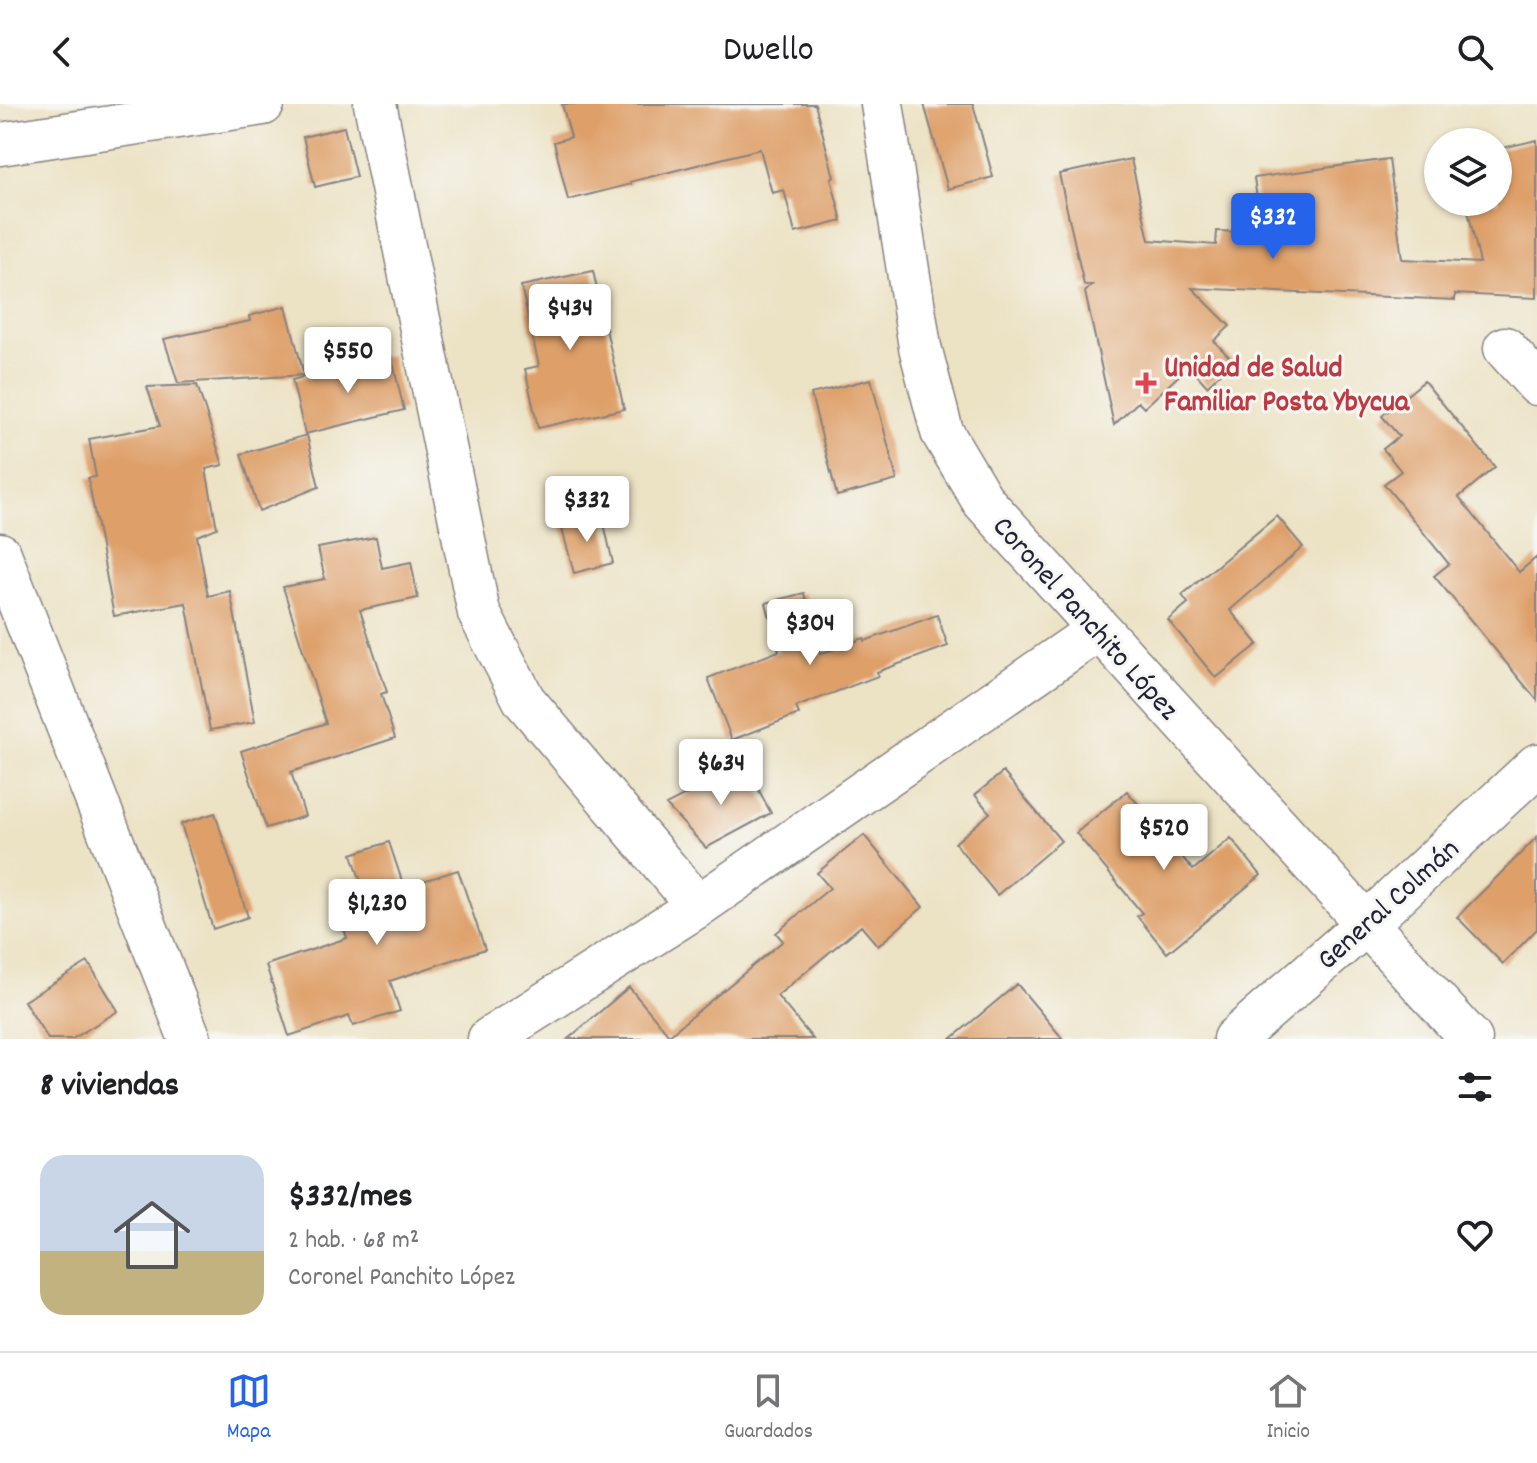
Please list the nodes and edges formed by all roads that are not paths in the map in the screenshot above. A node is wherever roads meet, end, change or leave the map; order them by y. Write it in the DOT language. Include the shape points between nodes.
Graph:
graph roads {
  1 [pos="263,104"];
  2 [pos="375,104"];
  3 [pos="882,104"];
  4 [pos="0,144"];
  5 [pos="1505,348"];
  6 [pos="1537,384"];
  7 [pos="0,554"];
  8 [pos="1098,630"];
  9 [pos="1537,765"];
  10 [pos="698,906"];
  11 [pos="1366,924"];
  12 [pos="190,1039"];
  13 [pos="489,1039"];
  14 [pos="1234,1039"];
  15 [pos="1471,1039"];
  1 -- 4 [label="street"];
  2 -- 10 [label="street" via="479,613 524,700"];
  3 -- 8 [label="street, Coronel Panchito López" via="920,347 942,432 983,501"];
  5 -- 6 [label="street"];
  7 -- 12 [label="street"];
  8 -- 10 [label="street"];
  8 -- 11 [label="street, Coronel Panchito López"];
  9 -- 11 [label="street, General Colmán"];
  10 -- 13 [label="street"];
  11 -- 14 [label="street, General Colmán"];
  11 -- 15 [label="street, Coronel Panchito López"];
}
